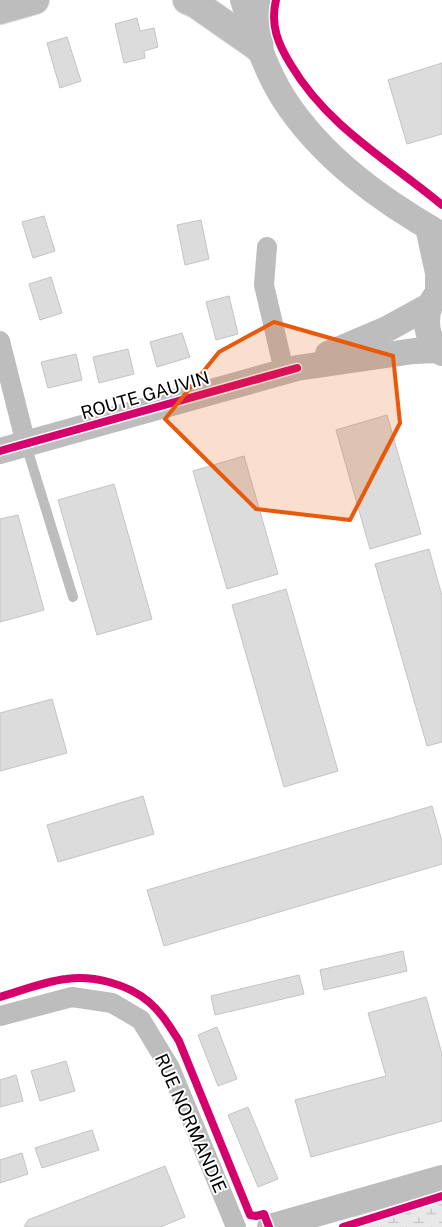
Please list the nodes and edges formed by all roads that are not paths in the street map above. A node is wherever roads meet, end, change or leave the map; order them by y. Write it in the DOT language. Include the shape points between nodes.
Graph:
graph roads {
  1 [pos="35,0"];
  2 [pos="187,0"];
  3 [pos="243,0"];
  4 [pos="263,0"];
  5 [pos="0,10"];
  6 [pos="259,48"];
  7 [pos="435,231"];
  8 [pos="267,247"];
  9 [pos="436,296"];
  10 [pos="0,341"];
  11 [pos="440,352"];
  12 [pos="290,370"];
  13 [pos="26,444"];
  14 [pos="0,452"];
  15 [pos="73,597"];
  16 [pos="0,1016"];
  17 [pos="442,1178"];
  18 [pos="236,1227"];
  19 [pos="270,1227"];
  1 -- 5 [label="main road"];
  2 -- 6 [label="main road"];
  3 -- 6 [label="street"];
  4 -- 6 [label="main road" via="259,8"];
  6 -- 7 [label="street" via="284,98 313,138 392,205"];
  7 -- 9 [label="street"];
  8 -- 12 [label="street" via="264,285"];
  9 -- 11 [label="street" via="427,318 427,330"];
  9 -- 12 [label="street, ROUTE GAUVIN" via="387,329"];
  10 -- 13 [label="street"];
  11 -- 12 [label="street, ROUTE GAUVIN" via="414,351"];
  12 -- 13 [label="street, ROUTE GAUVIN"];
  13 -- 14 [label="street, ROUTE GAUVIN"];
  13 -- 15 [label="lane"];
  16 -- 18 [label="street, RUE NORMANDIE" via="72,997 112,1003 141,1020 170,1068"];
  17 -- 19 [label="street"];
}
